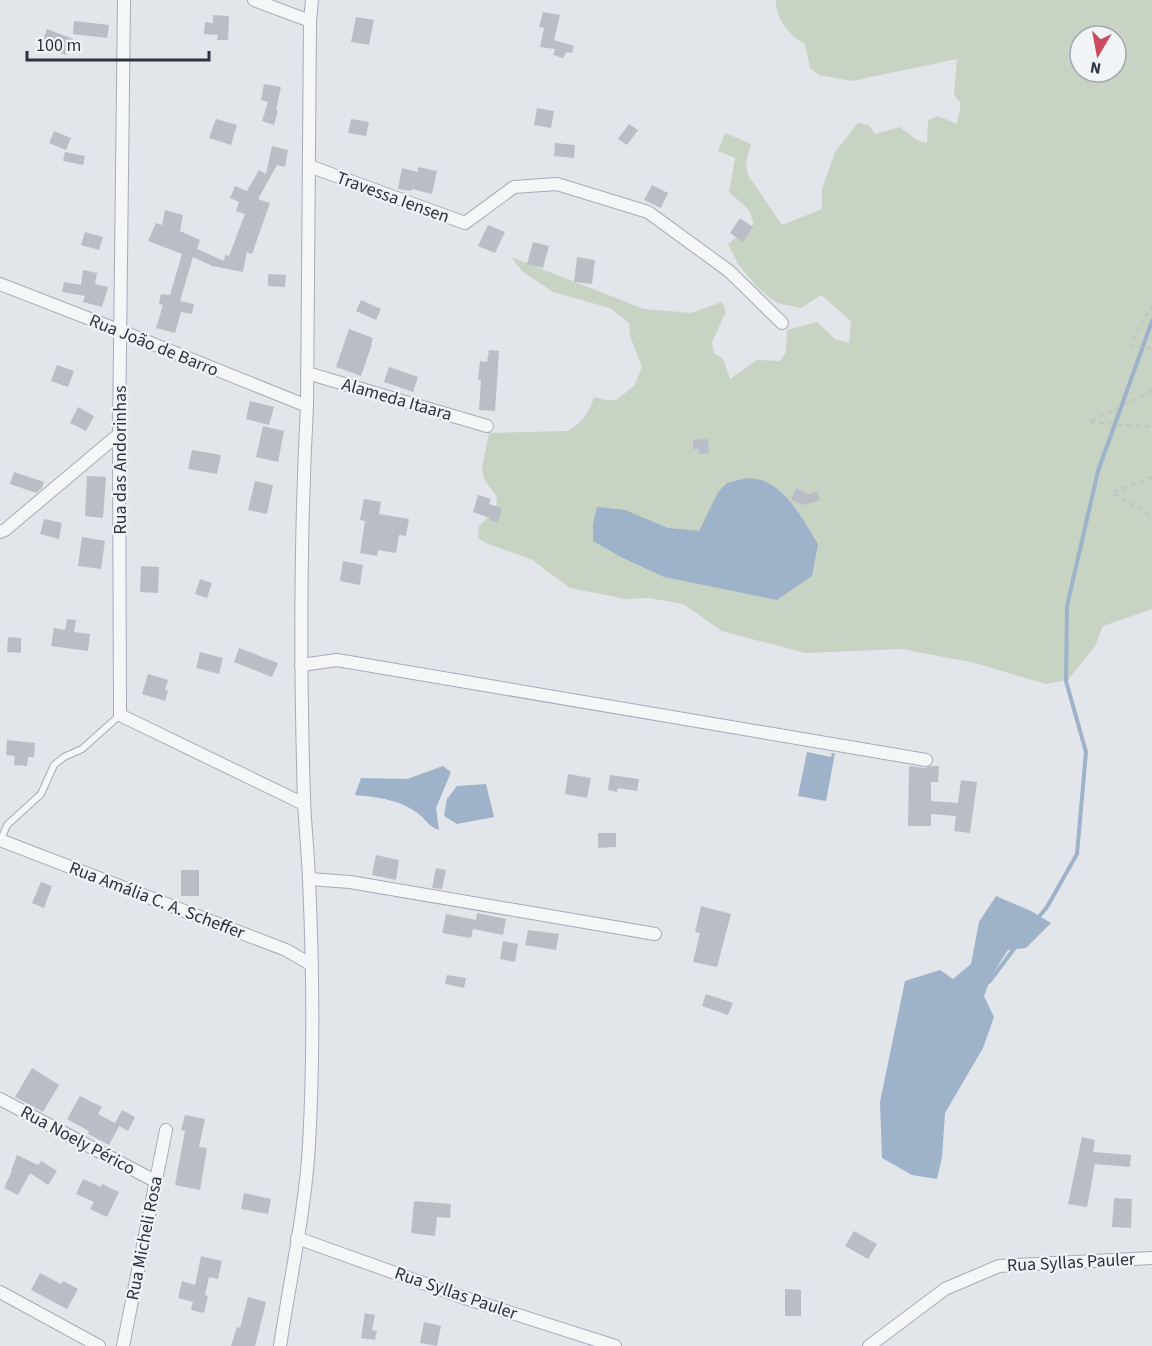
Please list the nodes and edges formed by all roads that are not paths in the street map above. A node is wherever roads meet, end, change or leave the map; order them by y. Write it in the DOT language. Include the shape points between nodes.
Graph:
graph roads {
  1 [pos="124,0"];
  2 [pos="254,0"];
  3 [pos="312,0"];
  4 [pos="310,21"];
  5 [pos="309,166"];
  6 [pos="0,284"];
  7 [pos="782,323"];
  8 [pos="121,331"];
  9 [pos="307,373"];
  10 [pos="307,406"];
  11 [pos="487,426"];
  12 [pos="119,434"];
  13 [pos="0,532"];
  14 [pos="301,665"];
  15 [pos="120,715"];
  16 [pos="926,760"];
  17 [pos="304,804"];
  18 [pos="1,840"];
  19 [pos="309,879"];
  20 [pos="655,934"];
  21 [pos="312,965"];
  22 [pos="0,1099"];
  23 [pos="166,1130"];
  24 [pos="155,1181"];
  25 [pos="297,1238"];
  26 [pos="1152,1258"];
  27 [pos="0,1292"];
  28 [pos="99,1346"];
  29 [pos="123,1346"];
  30 [pos="280,1346"];
  31 [pos="615,1346"];
  32 [pos="869,1346"];
  1 -- 8 [label="street, Rua das Andorinhas"];
  2 -- 4 [label="street"];
  3 -- 4 [label="street"];
  4 -- 5 [label="street"];
  5 -- 7 [label="street, Travessa Iensen" via="465,223 514,187 557,184 648,212 729,271"];
  5 -- 9 [label="street"];
  6 -- 8 [label="street, Rua João de Barro"];
  8 -- 10 [label="street, Rua João de Barro"];
  8 -- 12 [label="street, Rua das Andorinhas"];
  9 -- 10 [label="street"];
  9 -- 11 [label="street, Alameda Itaara"];
  10 -- 14 [label="street"];
  12 -- 13 [label="street"];
  12 -- 15 [label="street, Rua das Andorinhas"];
  14 -- 16 [label="street" via="337,660"];
  14 -- 17 [label="street"];
  15 -- 17 [label="street"];
  15 -- 18 [label="lane" via="82,749 54,765 41,794 7,825"];
  17 -- 19 [label="street"];
  18 -- 21 [label="street, Rua Amália C. A. Scheffer" via="286,950"];
  19 -- 20 [label="street" via="350,882"];
  19 -- 21 [label="street"];
  21 -- 25 [label="street" via="309,1144"];
  22 -- 24 [label="street, Rua Noely Périco"];
  23 -- 24 [label="street, Rua Micheli Rosa"];
  24 -- 29 [label="street, Rua Micheli Rosa"];
  25 -- 30 [label="street"];
  25 -- 31 [label="street, Rua Syllas Pauler"];
  26 -- 32 [label="street, Rua Syllas Pauler" via="999,1266 945,1289"];
  27 -- 28 [label="street"];
}
